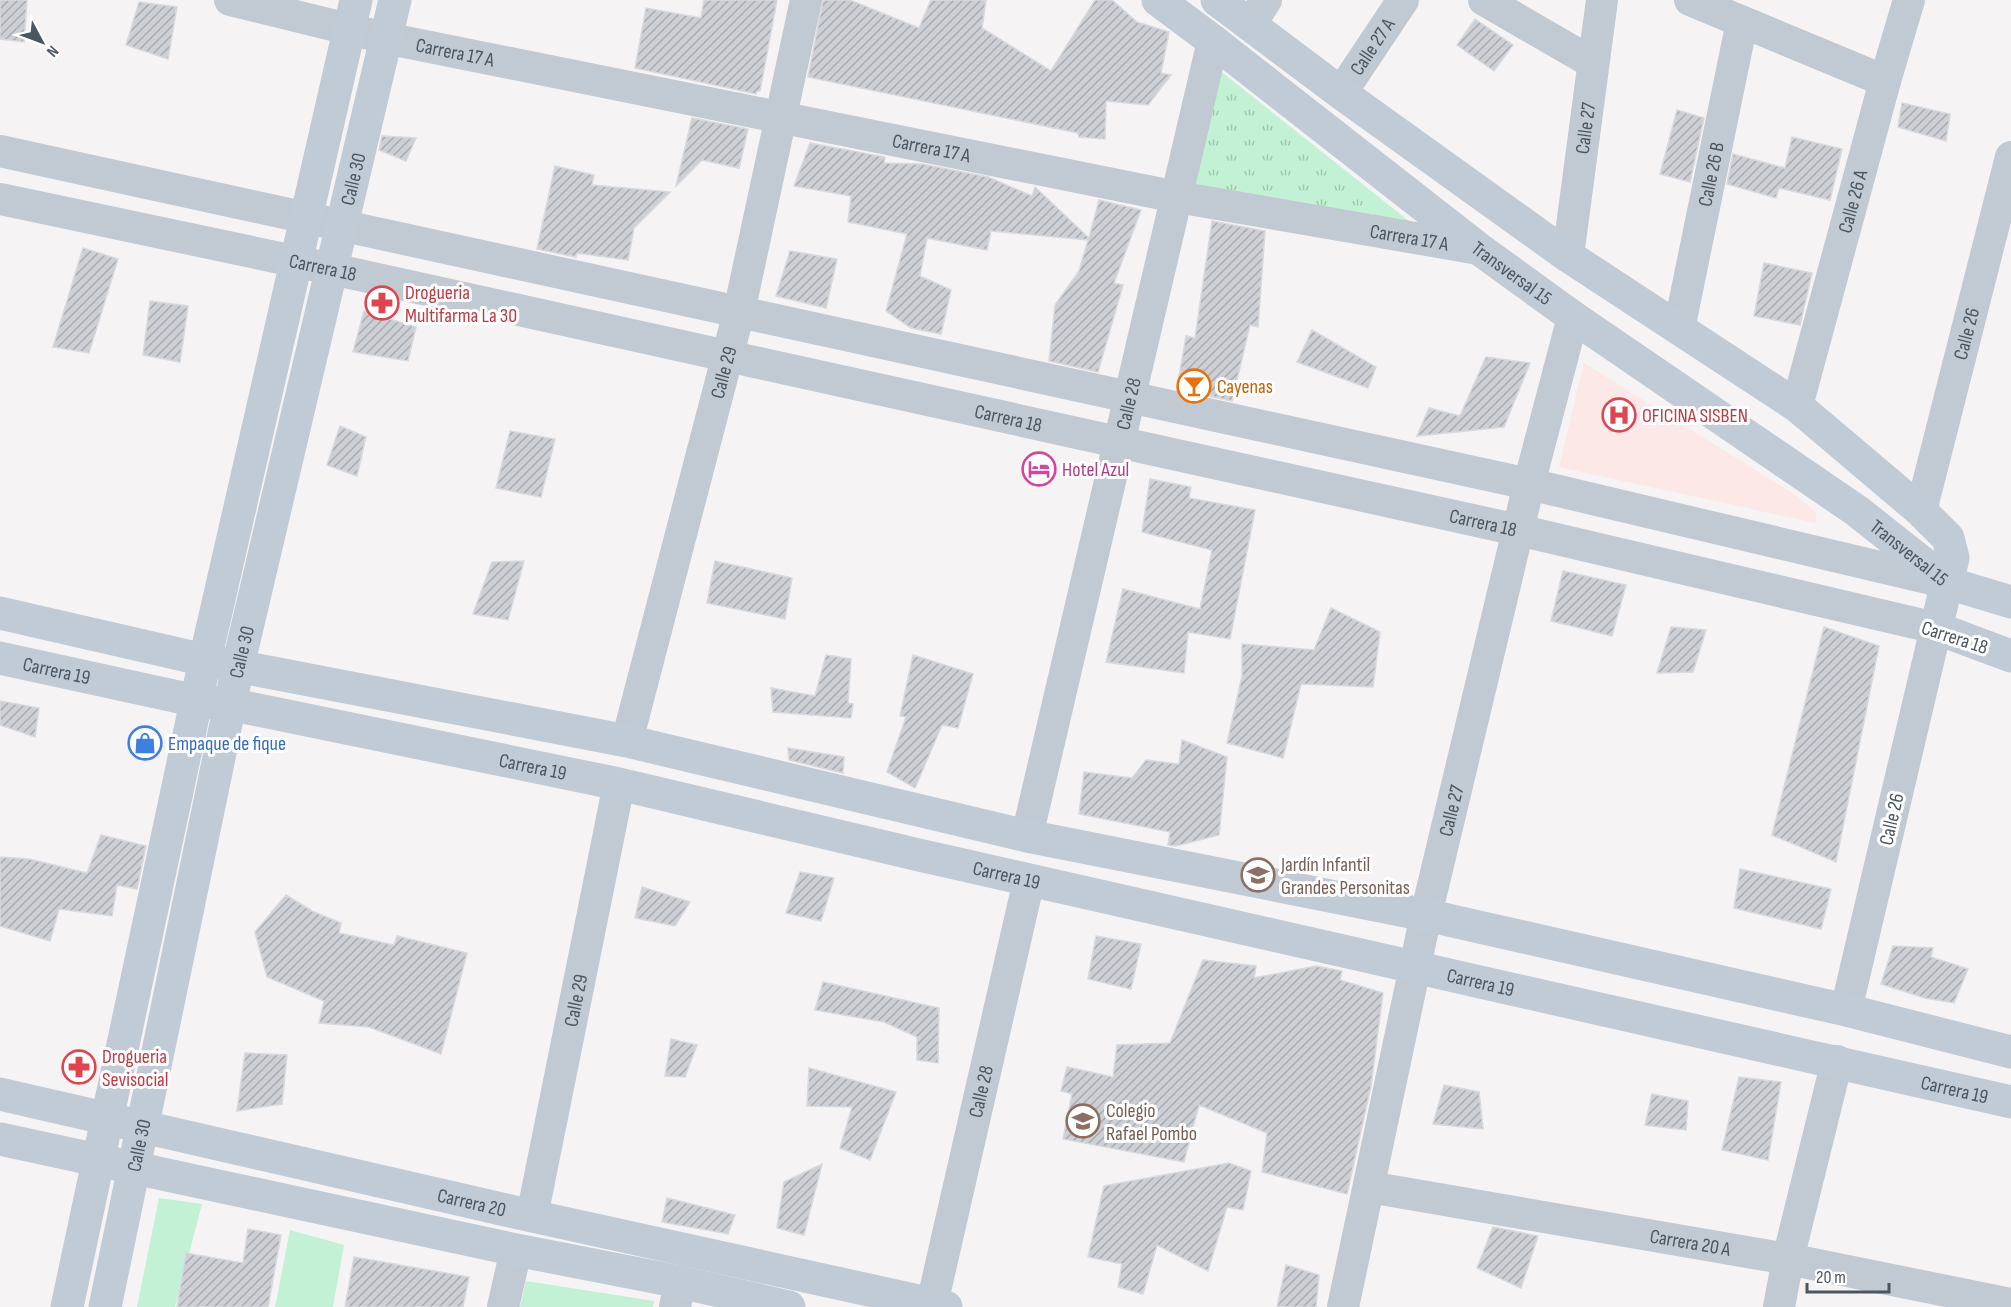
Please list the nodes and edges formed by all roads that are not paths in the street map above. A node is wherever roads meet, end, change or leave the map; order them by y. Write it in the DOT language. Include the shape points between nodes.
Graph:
graph roads {
  1 [pos="230,0"];
  2 [pos="395,0"];
  3 [pos="806,0"];
  4 [pos="1158,0"];
  5 [pos="1217,0"];
  6 [pos="1404,0"];
  7 [pos="1484,0"];
  8 [pos="1602,0"];
  9 [pos="1690,0"];
  10 [pos="1909,0"];
  11 [pos="1258,12"];
  12 [pos="353,14"];
  13 [pos="1742,22"];
  14 [pos="385,38"];
  15 [pos="1213,41"];
  16 [pos="1593,63"];
  17 [pos="1885,81"];
  18 [pos="1341,93"];
  19 [pos="781,117"];
  20 [pos="0,151"];
  21 [pos="2011,157"];
  22 [pos="1177,197"];
  23 [pos="0,199"];
  24 [pos="306,217"];
  25 [pos="340,225"];
  26 [pos="1479,249"];
  27 [pos="1568,256"];
  28 [pos="296,262"];
  29 [pos="332,269"];
  30 [pos="739,312"];
  31 [pos="1573,317"];
  32 [pos="1679,329"];
  33 [pos="728,357"];
  34 [pos="1130,397"];
  35 [pos="1797,406"];
  36 [pos="1119,443"];
  37 [pos="1529,484"];
  38 [pos="1921,511"];
  39 [pos="1518,530"];
  40 [pos="1948,583"];
  41 [pos="2011,602"];
  42 [pos="0,613"];
  43 [pos="1936,628"];
  44 [pos="2011,656"];
  45 [pos="0,658"];
  46 [pos="205,660"];
  47 [pos="238,666"];
  48 [pos="197,700"];
  49 [pos="229,704"];
  50 [pos="627,741"];
  51 [pos="619,784"];
  52 [pos="1027,836"];
  53 [pos="1029,880"];
  54 [pos="1426,915"];
  55 [pos="1415,966"];
  56 [pos="1846,1010"];
  57 [pos="2011,1053"];
  58 [pos="1837,1061"];
  59 [pos="0,1094"];
  60 [pos="2011,1102"];
  61 [pos="107,1118"];
  62 [pos="142,1126"];
  63 [pos="0,1139"];
  64 [pos="98,1161"];
  65 [pos="134,1167"];
  66 [pos="1369,1187"];
  67 [pos="532,1216"];
  68 [pos="516,1250"];
  69 [pos="1788,1259"];
  70 [pos="678,1295"];
  71 [pos="2011,1304"];
  72 [pos="939,1305"];
  73 [pos="68,1307"];
  74 [pos="105,1307"];
  75 [pos="503,1307"];
  76 [pos="789,1307"];
  77 [pos="1343,1307"];
  78 [pos="1779,1307"];
  1 -- 12 [label="street"];
  2 -- 14 [label="main road, Calle 30"];
  3 -- 19 [label="street, Calle 29"];
  4 -- 15 [label="main road, Transversal 15"];
  5 -- 11 [label="main road, Transversal 15"];
  6 -- 18 [label="street, Calle 27 A"];
  7 -- 16 [label="street"];
  8 -- 16 [label="street, Calle 27"];
  9 -- 13 [label="street"];
  10 -- 17 [label="street, Calle 26 A"];
  11 -- 18 [label="main road, Transversal 15"];
  12 -- 14 [label="street, Carrera 17 A"];
  12 -- 24 [label="main road, Calle 30"];
  13 -- 17 [label="street"];
  13 -- 32 [label="street, Calle 26 B"];
  14 -- 19 [label="street, Carrera 17 A"];
  14 -- 25 [label="main road, Calle 30"];
  15 -- 22 [label="street, Calle 28"];
  15 -- 26 [label="main road, Transversal 15"];
  16 -- 27 [label="street, Calle 27"];
  17 -- 35 [label="street, Calle 26 A"];
  18 -- 27 [label="main road, Transversal 15"];
  19 -- 22 [label="street, Carrera 17 A"];
  19 -- 30 [label="street, Calle 29"];
  20 -- 24 [label="street"];
  21 -- 38 [label="street, Calle 26"];
  22 -- 26 [label="street, Carrera 17 A"];
  22 -- 34 [label="street, Calle 28"];
  23 -- 28 [label="street, Carrera 18"];
  24 -- 25 [label="street"];
  24 -- 28 [label="main road, Calle 30"];
  25 -- 29 [label="main road, Calle 30"];
  25 -- 30 [label="street"];
  26 -- 31 [label="main road, Transversal 15"];
  27 -- 32 [label="main road, Transversal 15"];
  28 -- 29 [label="street, Carrera 18"];
  28 -- 46 [label="main road, Calle 30"];
  29 -- 33 [label="street, Carrera 18"];
  29 -- 47 [label="main road, Calle 30"];
  30 -- 33 [label="street, Calle 29"];
  30 -- 34 [label="street"];
  31 -- 37 [label="street, Calle 27"];
  31 -- 40 [label="main road, Transversal 15" via="1857,511"];
  32 -- 35 [label="main road, Transversal 15"];
  33 -- 36 [label="street, Carrera 18"];
  33 -- 50 [label="street, Calle 29"];
  34 -- 36 [label="street, Calle 28"];
  34 -- 37 [label="street"];
  35 -- 38 [label="main road, Transversal 15"];
  36 -- 39 [label="street, Carrera 18"];
  36 -- 52 [label="street, Calle 28"];
  37 -- 39 [label="street, Calle 27"];
  37 -- 40 [label="street"];
  38 -- 40 [label="main road, Transversal 15" via="1948,538 1953,558"];
  39 -- 43 [label="street, Carrera 18"];
  39 -- 54 [label="street, Calle 27"];
  40 -- 41 [label="main road"];
  40 -- 43 [label="main road"];
  42 -- 46 [label="main road"];
  43 -- 44 [label="main road, Carrera 18"];
  43 -- 56 [label="street, Calle 26"];
  45 -- 48 [label="main road, Carrera 19"];
  46 -- 47 [label="main road"];
  46 -- 48 [label="main road, Calle 30"];
  47 -- 49 [label="main road, Calle 30"];
  47 -- 50 [label="main road"];
  48 -- 49 [label="main road, Carrera 19"];
  48 -- 61 [label="main road, Calle 30"];
  49 -- 51 [label="main road, Carrera 19"];
  49 -- 62 [label="main road, Calle 30"];
  50 -- 52 [label="main road"];
  51 -- 53 [label="main road, Carrera 19"];
  51 -- 67 [label="street, Calle 29"];
  52 -- 54 [label="main road"];
  53 -- 55 [label="main road, Carrera 19"];
  53 -- 72 [label="street, Calle 28"];
  54 -- 55 [label="street, Calle 27"];
  54 -- 56 [label="main road"];
  55 -- 58 [label="main road, Carrera 19"];
  55 -- 66 [label="street, Calle 27"];
  56 -- 57 [label="main road"];
  58 -- 60 [label="main road, Carrera 19"];
  58 -- 69 [label="street"];
  59 -- 61 [label="main road, Carrera 20"];
  61 -- 62 [label="main road, Carrera 20"];
  61 -- 64 [label="main road, Calle 30"];
  62 -- 65 [label="main road, Calle 30"];
  62 -- 67 [label="main road, Carrera 20"];
  63 -- 64 [label="main road, Carrera 20"];
  64 -- 65 [label="main road, Carrera 20"];
  64 -- 73 [label="main road, Calle 30"];
  65 -- 68 [label="main road, Carrera 20"];
  65 -- 74 [label="main road, Calle 30"];
  66 -- 69 [label="street, Carrera 20 A"];
  66 -- 77 [label="street, Calle 27"];
  67 -- 72 [label="main road, Carrera 20"];
  68 -- 70 [label="main road, Carrera 20"];
  68 -- 75 [label="street"];
  69 -- 71 [label="street, Carrera 20 A"];
  69 -- 78 [label="street"];
  70 -- 76 [label="main road, Carrera 20"];
}
